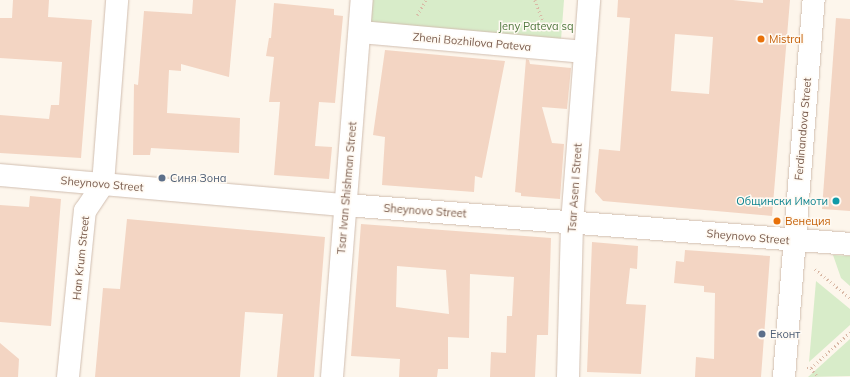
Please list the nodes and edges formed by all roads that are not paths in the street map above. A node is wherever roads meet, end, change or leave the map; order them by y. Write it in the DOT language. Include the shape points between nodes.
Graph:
graph roads {
  1 [pos="117,0"];
  2 [pos="362,0"];
  3 [pos="589,0"];
  4 [pos="814,0"];
  5 [pos="360,32"];
  6 [pos="585,52"];
  7 [pos="0,175"];
  8 [pos="103,184"];
  9 [pos="346,205"];
  10 [pos="572,223"];
  11 [pos="794,240"];
  12 [pos="850,244"];
  13 [pos="68,377"];
  14 [pos="332,377"];
  15 [pos="568,377"];
  16 [pos="784,377"];
  1 -- 8 [label="street, Han Krum Street"];
  2 -- 5 [label="street, Tsar Ivan Shishman Street"];
  3 -- 6 [label="street, Tsar Asen I Street"];
  4 -- 11 [label="street, Ferdinandova Street"];
  5 -- 6 [label="street, Zheni Bozhilova Pateva"];
  5 -- 9 [label="street, Tsar Ivan Shishman Street"];
  6 -- 10 [label="street, Tsar Asen I Street"];
  7 -- 8 [label="street, Sheynovo Street"];
  8 -- 9 [label="street, Sheynovo Street"];
  8 -- 13 [label="street, Han Krum Street" via="85,211"];
  9 -- 10 [label="street, Sheynovo Street"];
  9 -- 14 [label="street, Tsar Ivan Shishman Street"];
  10 -- 11 [label="street, Sheynovo Street"];
  10 -- 15 [label="street, Tsar Asen I Street"];
  11 -- 12 [label="street, Sheynovo Street"];
  11 -- 16 [label="street, Ferdinandova Street"];
}
